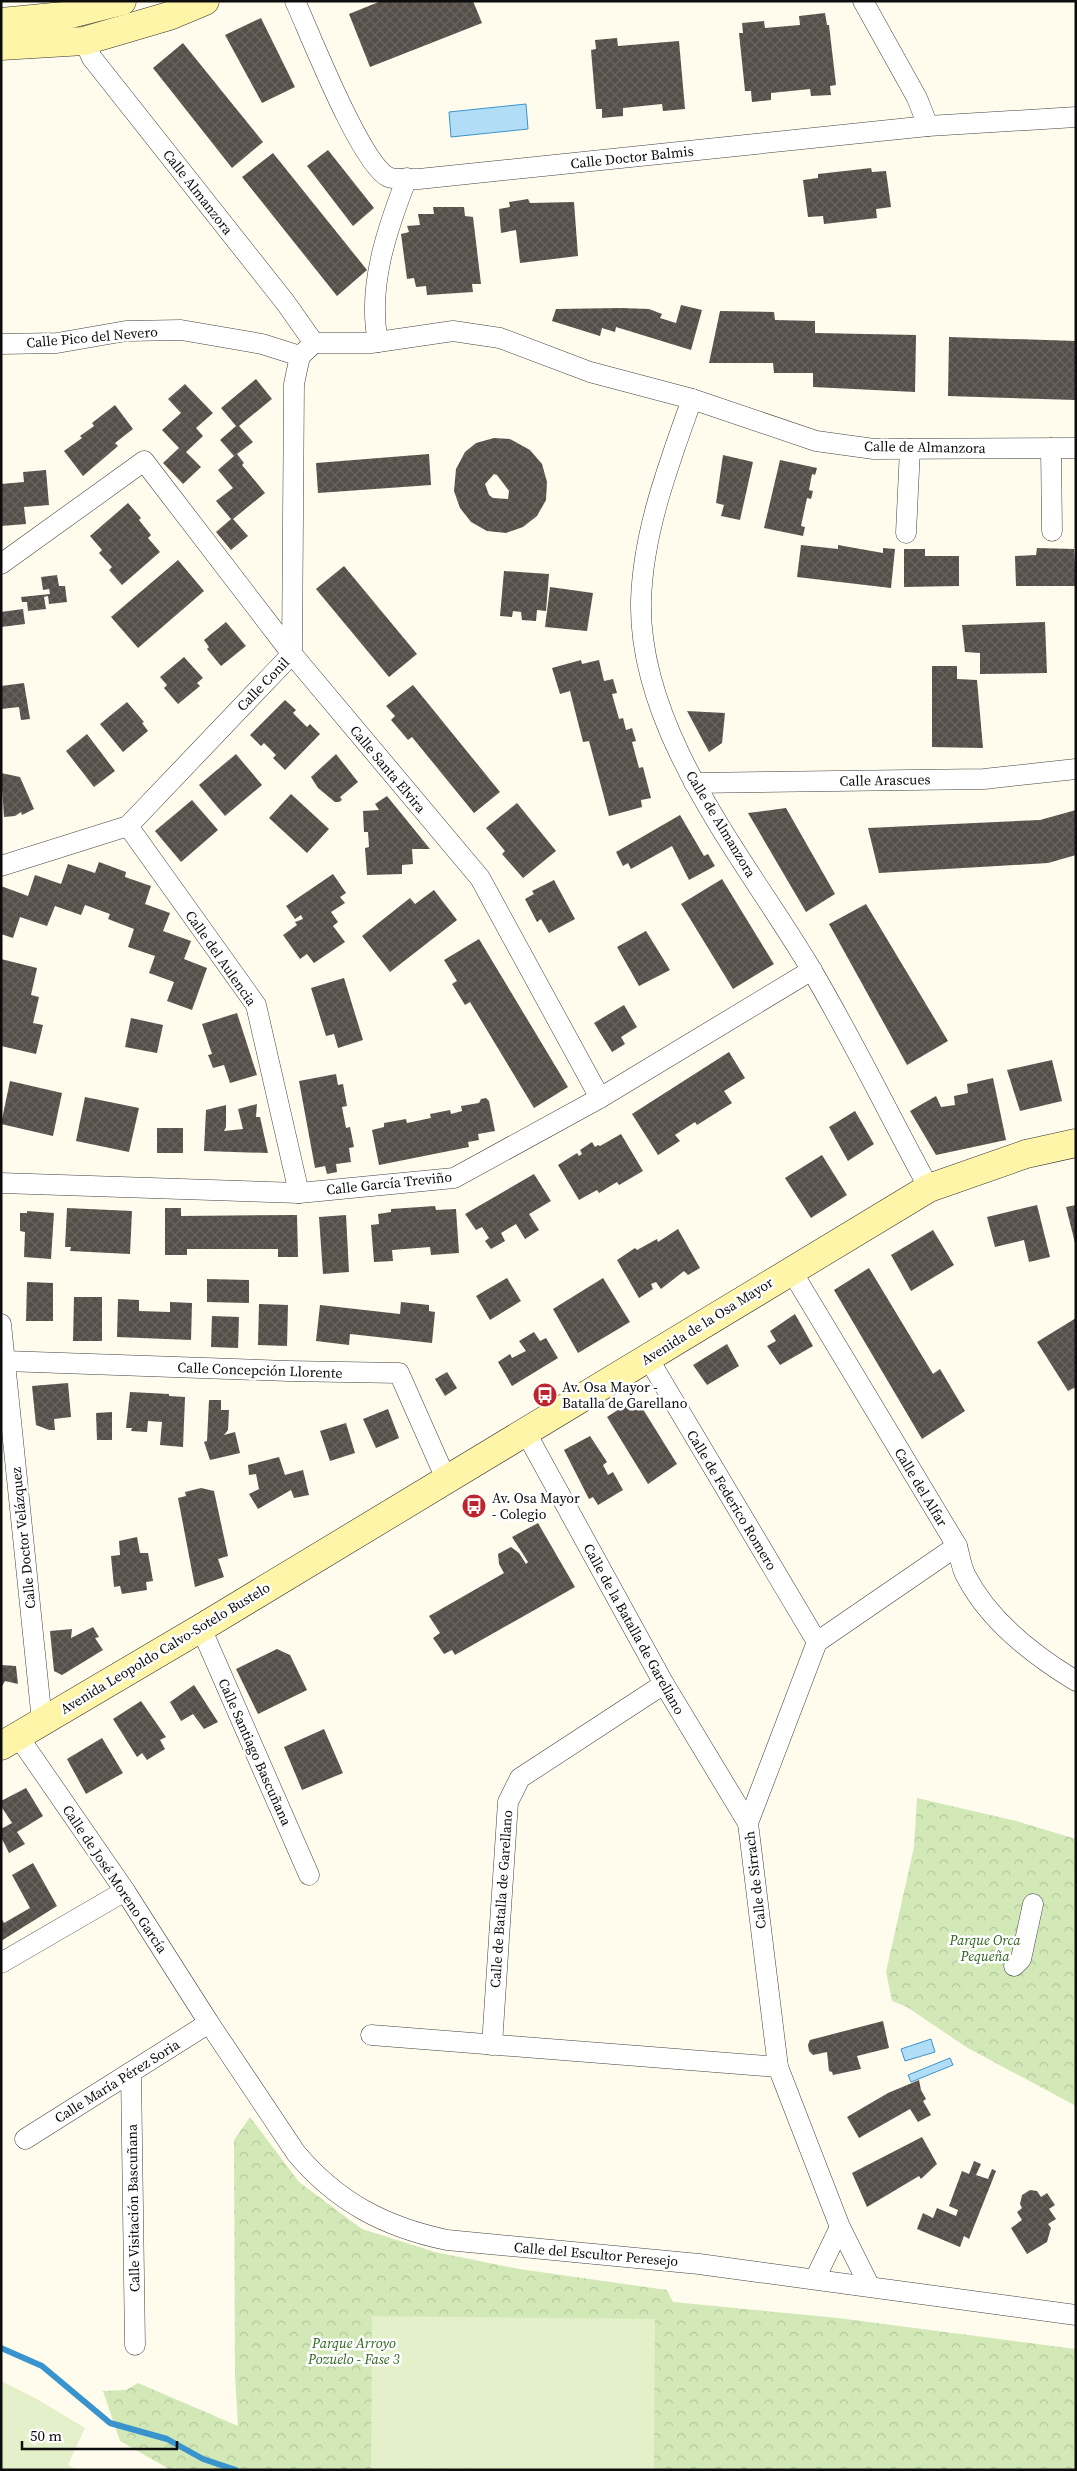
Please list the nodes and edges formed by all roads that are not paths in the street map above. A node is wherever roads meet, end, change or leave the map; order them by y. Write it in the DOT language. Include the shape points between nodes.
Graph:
graph roads {
  1 [pos="122,1"];
  2 [pos="205,1"];
  3 [pos="295,1"];
  4 [pos="863,1"];
  5 [pos="1,22"];
  6 [pos="84,41"];
  7 [pos="1,46"];
  8 [pos="1076,117"];
  9 [pos="928,126"];
  10 [pos="407,178"];
  11 [pos="378,342"];
  12 [pos="1,344"];
  13 [pos="307,350"];
  14 [pos="692,399"];
  15 [pos="1051,448"];
  16 [pos="1076,448"];
  17 [pos="910,449"];
  18 [pos="1052,531"];
  19 [pos="906,533"];
  20 [pos="1,564"];
  21 [pos="292,654"];
  22 [pos="1076,769"];
  23 [pos="694,783"];
  24 [pos="128,826"];
  25 [pos="1,866"];
  26 [pos="812,970"];
  27 [pos="600,1098"];
  28 [pos="1076,1143"];
  29 [pos="1,1184"];
  30 [pos="928,1188"];
  31 [pos="299,1193"];
  32 [pos="791,1270"];
  33 [pos="1,1324"];
  34 [pos="648,1358"];
  35 [pos="5,1361"];
  36 [pos="525,1431"];
  37 [pos="446,1479"];
  38 [pos="957,1546"];
  39 [pos="328,1550"];
  40 [pos="201,1628"];
  41 [pos="816,1642"];
  42 [pos="1076,1680"];
  43 [pos="664,1684"];
  44 [pos="42,1721"];
  45 [pos="9,1741"];
  46 [pos="748,1823"];
  47 [pos="310,1875"];
  48 [pos="126,1891"];
  49 [pos="1033,1904"];
  50 [pos="1,1963"];
  51 [pos="1014,1966"];
  52 [pos="209,2023"];
  53 [pos="371,2035"];
  54 [pos="492,2044"];
  55 [pos="778,2067"];
  56 [pos="130,2072"];
  57 [pos="25,2139"];
  58 [pos="840,2227"];
  59 [pos="815,2279"];
  60 [pos="869,2285"];
  61 [pos="1076,2315"];
  62 [pos="135,2345"];
  1 -- 5 [label="main road" via="63,16"];
  2 -- 6 [label="main road" via="169,16"];
  3 -- 10 [label="street, Calle Doctor Balmis" via="370,160 389,177"];
  4 -- 9 [label="street" via="917,98"];
  6 -- 7 [label="main road"];
  6 -- 13 [label="street, Calle Almanzora" via="92,58 285,302"];
  8 -- 9 [label="street, Calle Doctor Balmis"];
  9 -- 10 [label="street, Calle Doctor Balmis"];
  10 -- 11 [label="street" via="390,221 379,266 374,324"];
  11 -- 13 [label="street, Calle de Almanzora"];
  11 -- 14 [label="street, Calle de Almanzora" via="453,331 500,338 590,372"];
  12 -- 13 [label="street, Calle Pico del Nevero" via="57,343 126,332 181,330"];
  13 -- 21 [label="street, Calle Conil" via="294,384"];
  14 -- 17 [label="street, Calle de Almanzora" via="816,440 874,449"];
  14 -- 23 [label="street, Calle de Almanzora" via="666,473 646,551 641,602 646,660 665,720"];
  15 -- 16 [label="street, Calle de Almanzora"];
  15 -- 17 [label="street, Calle de Almanzora"];
  15 -- 18 [label="street"];
  17 -- 19 [label="street"];
  20 -- 21 [label="street, Calle Santa Elvira" via="144,461"];
  21 -- 24 [label="street, Calle Conil"];
  21 -- 27 [label="street, Calle Santa Elvira" via="480,878"];
  22 -- 23 [label="street, Calle Arascues" via="984,779"];
  23 -- 26 [label="street, Calle de Almanzora"];
  24 -- 25 [label="street, Calle Conil"];
  24 -- 31 [label="street, Calle del Aulencia" via="256,1005"];
  26 -- 27 [label="street, Calle García Treviño"];
  26 -- 30 [label="street, Calle de Almanzora"];
  27 -- 31 [label="street, Calle García Treviño" via="454,1178"];
  28 -- 30 [label="main road, Avenida de la Osa Mayor" via="1026,1154"];
  29 -- 31 [label="street, Calle García Treviño"];
  30 -- 32 [label="main road, Avenida de la Osa Mayor"];
  32 -- 34 [label="main road, Avenida de la Osa Mayor"];
  32 -- 38 [label="street, Calle del Alfar"];
  33 -- 35 [label="street, Calle Doctor Velázquez"];
  34 -- 36 [label="main road, Avenida de la Osa Mayor"];
  34 -- 41 [label="street, Calle de Federico Romero"];
  35 -- 37 [label="street, Calle Concepción Llorente" via="399,1373"];
  35 -- 44 [label="street, Calle Doctor Velázquez"];
  36 -- 37 [label="main road, Avenida de la Osa Mayor"];
  36 -- 43 [label="street, Calle de la Batalla de Garellano"];
  37 -- 39 [label="main road, Avenida de la Osa Mayor"];
  38 -- 41 [label="street"];
  38 -- 42 [label="street, Calle del Alfar" via="965,1575 989,1611 1020,1642"];
  39 -- 40 [label="main road, Avenida Leopoldo Calvo-Sotelo Bustelo"];
  40 -- 44 [label="main road, Avenida Leopoldo Calvo-Sotelo Bustelo"];
  40 -- 47 [label="street, Calle Santiago Bascuñana"];
  41 -- 46 [label="street, Calle de Sirrach"];
  43 -- 46 [label="street, Calle de la Batalla de Garellano"];
  43 -- 54 [label="street, Calle de Batalla de Garellano" via="520,1778 508,1802"];
  44 -- 45 [label="main road, Avenida Leopoldo Calvo-Sotelo Bustelo"];
  45 -- 48 [label="street, Calle de José Moreno García"];
  46 -- 55 [label="street, Calle de Sirrach"];
  48 -- 50 [label="street"];
  48 -- 52 [label="street, Calle de José Moreno García"];
  49 -- 51 [label="street" via="1021,1959"];
  52 -- 56 [label="street, Calle María Pérez Soria"];
  52 -- 59 [label="street, Calle del Escultor Peresejo" via="269,2115 311,2171 368,2213 411,2232 447,2240 699,2264"];
  53 -- 54 [label="street"];
  54 -- 55 [label="street"];
  55 -- 58 [label="street, Calle de Sirrach"];
  56 -- 57 [label="street, Calle María Pérez Soria"];
  56 -- 62 [label="street, Calle Visitación Bascuñana"];
  58 -- 59 [label="street"];
  58 -- 60 [label="street, Calle de Sirrach"];
  59 -- 60 [label="street, Calle del Escultor Peresejo"];
  60 -- 61 [label="street, Calle del Escultor Peresejo"];
}
